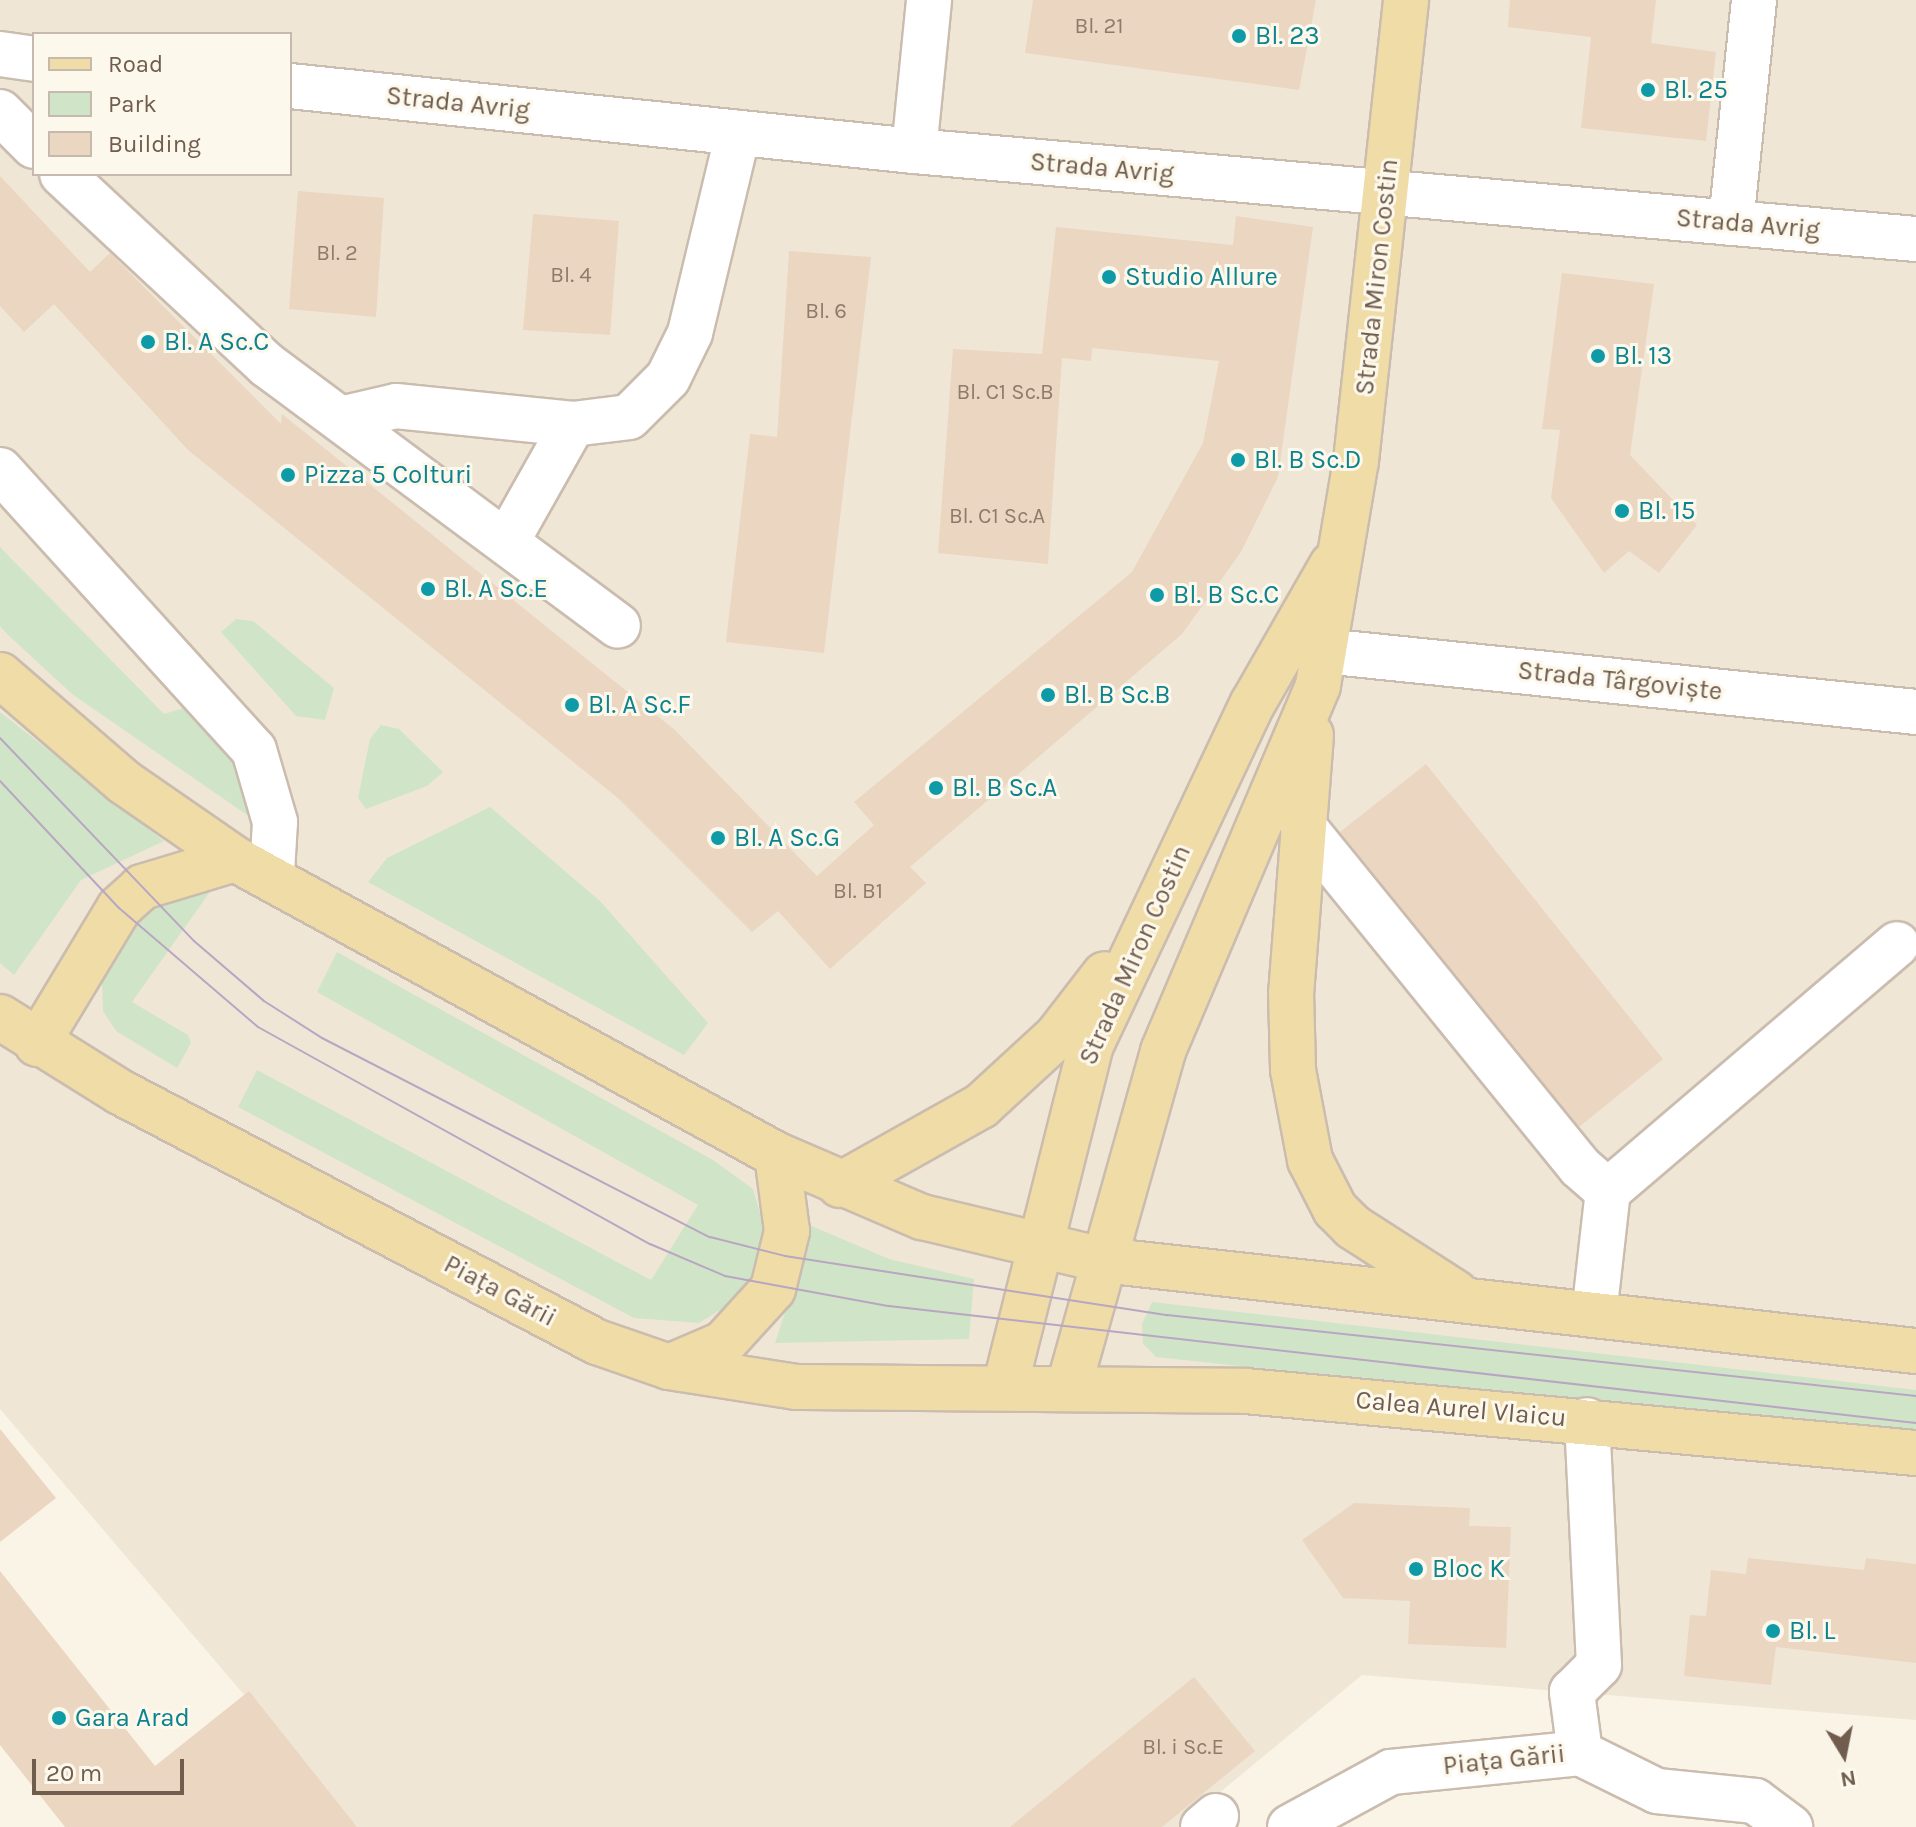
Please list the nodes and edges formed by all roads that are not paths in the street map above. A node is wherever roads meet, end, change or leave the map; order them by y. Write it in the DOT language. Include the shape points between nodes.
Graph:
graph roads {
  1 [pos="929,0"];
  2 [pos="1406,0"];
  3 [pos="1754,0"];
  4 [pos="0,54"];
  5 [pos="32,59"];
  6 [pos="292,86"];
  7 [pos="0,112"];
  8 [pos="738,133"];
  9 [pos="32,144"];
  10 [pos="914,151"];
  11 [pos="64,176"];
  12 [pos="1386,194"];
  13 [pos="1731,223"];
  14 [pos="1916,239"];
  15 [pos="345,418"];
  16 [pos="573,424"];
  17 [pos="0,470"];
  18 [pos="507,541"];
  19 [pos="1340,553"];
  20 [pos="618,626"];
  21 [pos="1321,668"];
  22 [pos="0,675"];
  23 [pos="1916,712"];
  24 [pos="1303,826"];
  25 [pos="254,866"];
  26 [pos="1145,921"];
  27 [pos="1897,944"];
  28 [pos="0,1017"];
  29 [pos="37,1044"];
  30 [pos="777,1155"];
  31 [pos="840,1185"];
  32 [pos="1608,1191"];
  33 [pos="1038,1247"];
  34 [pos="1103,1260"];
  35 [pos="1472,1302"];
  36 [pos="1594,1315"];
  37 [pos="1916,1351"];
  38 [pos="669,1367"];
  39 [pos="1069,1386"];
  40 [pos="1005,1387"];
  41 [pos="1587,1420"];
  42 [pos="1916,1453"];
  43 [pos="1580,1753"];
  44 [pos="1290,1827"];
  45 [pos="1790,1827"];
  1 -- 10 [label="street"];
  2 -- 12 [label="main road, Strada Miron Costin"];
  3 -- 13 [label="street"];
  4 -- 5 [label="street"];
  6 -- 8 [label="street, Strada Avrig"];
  7 -- 9 [label="street"];
  8 -- 10 [label="street, Strada Avrig"];
  8 -- 16 [label="street" via="690,333 668,378 629,417"];
  10 -- 12 [label="street, Strada Avrig"];
  11 -- 15 [label="street" via="205,312"];
  12 -- 13 [label="street, Strada Avrig"];
  12 -- 19 [label="main road, Strada Miron Costin"];
  13 -- 14 [label="street, Strada Avrig"];
  15 -- 16 [label="street" via="366,410 427,406"];
  15 -- 18 [label="street"];
  16 -- 18 [label="street"];
  17 -- 25 [label="street" via="254,750 275,822"];
  18 -- 20 [label="street"];
  19 -- 21 [label="main road, Strada Miron Costin"];
  19 -- 26 [label="main road, Strada Miron Costin" via="1297,615"];
  21 -- 23 [label="street, Strada Târgoviște"];
  21 -- 24 [label="main road"];
  21 -- 34 [label="main road, Strada Miron Costin" via="1163,1051"];
  22 -- 25 [label="main road" via="124,782"];
  24 -- 32 [label="street" via="1580,1167"];
  24 -- 35 [label="main road" via="1293,1070 1319,1185 1353,1227"];
  25 -- 29 [label="main road" via="142,887 119,908"];
  25 -- 30 [label="main road"];
  26 -- 31 [label="main road" via="1057,1036 1011,1080 913,1149"];
  26 -- 33 [label="main road, Strada Miron Costin" via="1091,1045"];
  27 -- 32 [label="street"];
  28 -- 29 [label="main road, Piața Gării"];
  29 -- 38 [label="main road, Piața Gării" via="597,1342"];
  30 -- 31 [label="main road"];
  30 -- 38 [label="main road" via="787,1231 773,1289 735,1335"];
  31 -- 33 [label="main road" via="986,1237"];
  32 -- 36 [label="street"];
  33 -- 34 [label="main road"];
  33 -- 40 [label="main road, Strada Miron Costin"];
  34 -- 35 [label="main road"];
  34 -- 39 [label="main road, Strada Miron Costin"];
  35 -- 36 [label="main road"];
  36 -- 37 [label="main road"];
  38 -- 40 [label="main road, Piața Gării" via="796,1387"];
  39 -- 40 [label="main road, Calea Aurel Vlaicu"];
  39 -- 41 [label="main road, Calea Aurel Vlaicu" via="1246,1391"];
  41 -- 42 [label="main road, Calea Aurel Vlaicu"];
  41 -- 43 [label="street, Piața Gării" via="1599,1665 1572,1692"];
  43 -- 44 [label="street, Piața Gării" via="1391,1772"];
  43 -- 45 [label="street" via="1657,1791 1755,1801"];
}
